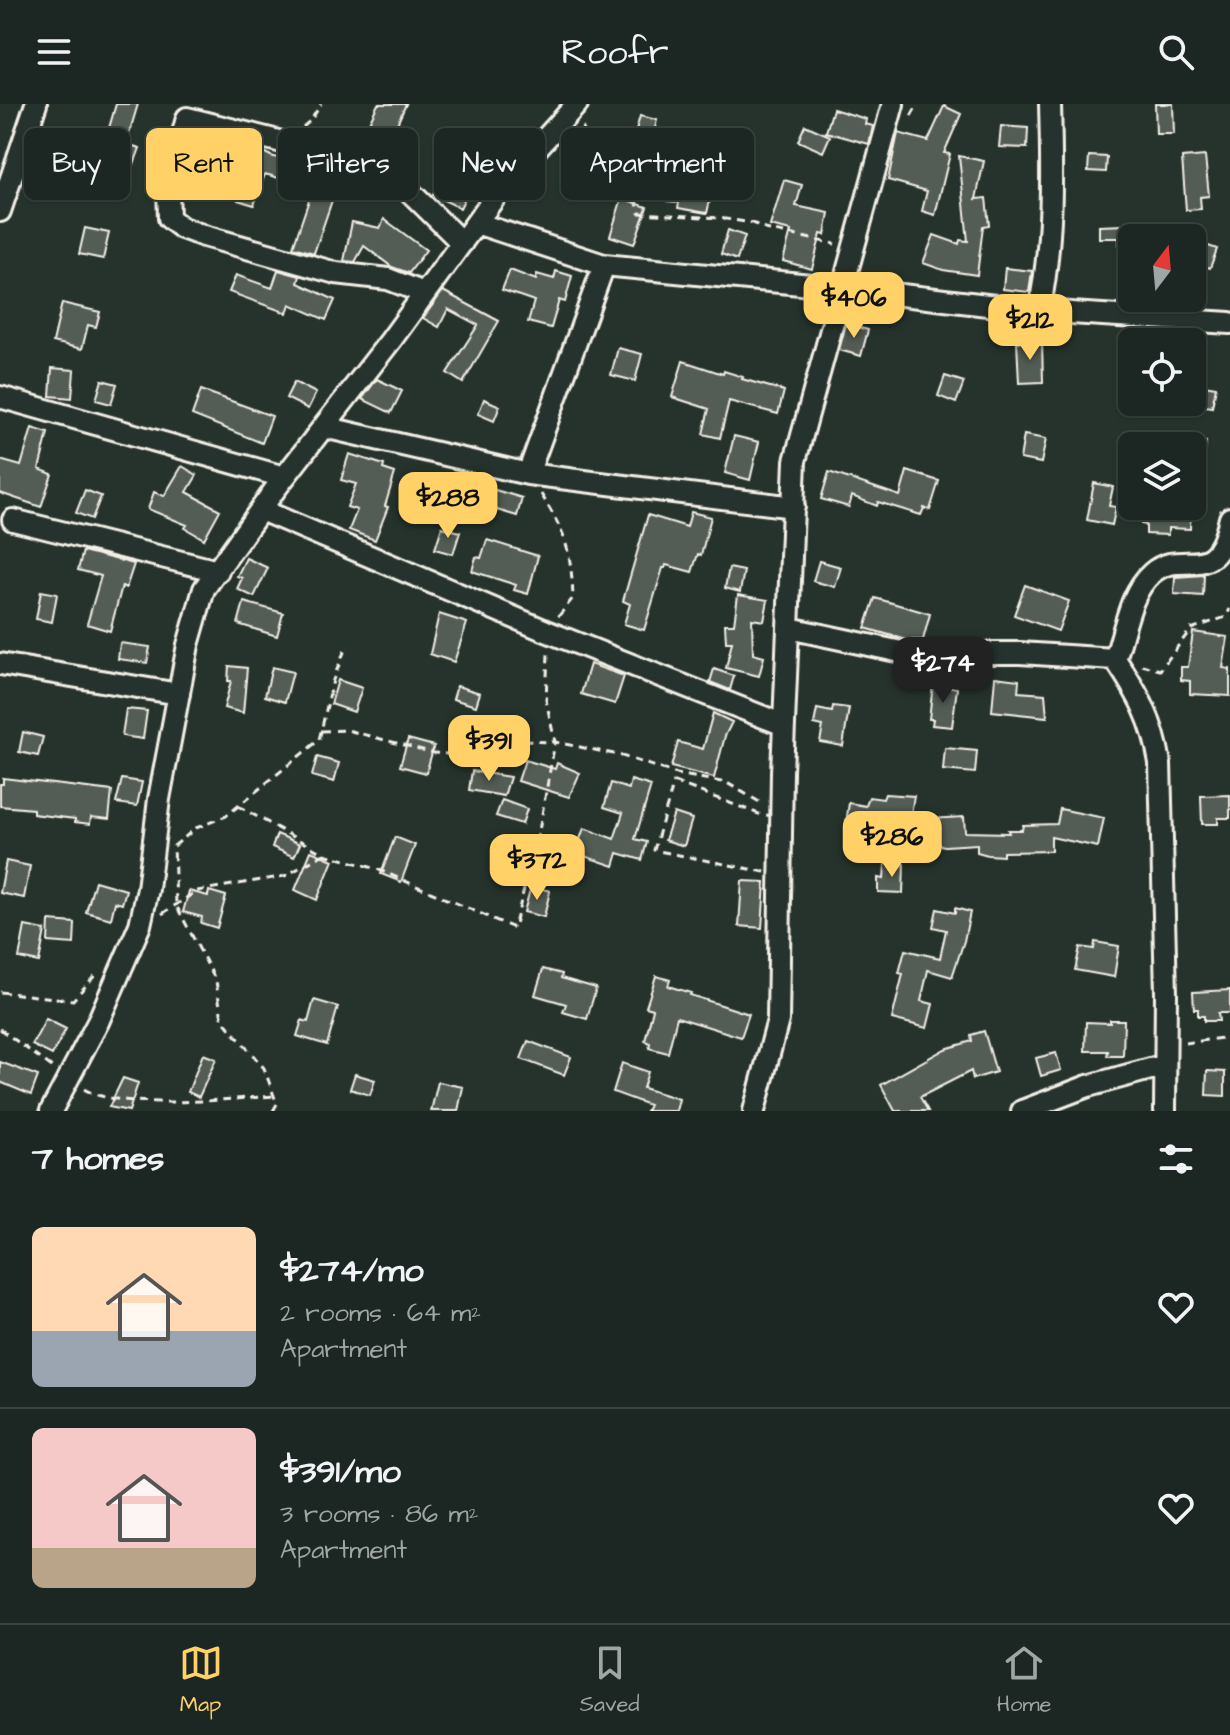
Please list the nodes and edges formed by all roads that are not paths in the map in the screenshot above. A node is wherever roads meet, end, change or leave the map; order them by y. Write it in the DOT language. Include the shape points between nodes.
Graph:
graph roads {
  1 [pos="36,104"];
  2 [pos="893,104"];
  3 [pos="1050,104"];
  4 [pos="189,111"];
  5 [pos="579,114"];
  6 [pos="0,211"];
  7 [pos="476,223"];
  8 [pos="462,243"];
  9 [pos="604,265"];
  10 [pos="842,288"];
  11 [pos="424,293"];
  12 [pos="1039,311"];
  13 [pos="1230,323"];
  14 [pos="0,397"];
  15 [pos="324,427"];
  16 [pos="528,474"];
  17 [pos="284,477"];
  18 [pos="794,507"];
  19 [pos="261,510"];
  20 [pos="1230,518"];
  21 [pos="13,520"];
  22 [pos="218,571"];
  23 [pos="789,628"];
  24 [pos="1115,659"];
  25 [pos="0,664"];
  26 [pos="179,694"];
  27 [pos="784,725"];
  28 [pos="1165,1055"];
  29 [pos="51,1111"];
  30 [pos="754,1111"];
  31 [pos="1022,1111"];
  32 [pos="1165,1111"];
  1 -- 6 [label="street"];
  2 -- 10 [label="street"];
  3 -- 12 [label="street" via="1048,266"];
  4 -- 8 [label="street" via="399,181"];
  4 -- 11 [label="street" via="168,189 169,218 204,236 336,273 388,279"];
  5 -- 7 [label="street" via="505,183"];
  7 -- 8 [label="street"];
  7 -- 9 [label="street"];
  8 -- 11 [label="street"];
  9 -- 10 [label="street"];
  9 -- 16 [label="street"];
  10 -- 12 [label="street"];
  10 -- 18 [label="street" via="795,461"];
  11 -- 15 [label="street"];
  12 -- 13 [label="street"];
  14 -- 17 [label="street"];
  15 -- 16 [label="street"];
  15 -- 17 [label="street"];
  16 -- 18 [label="street"];
  17 -- 19 [label="street"];
  18 -- 23 [label="street"];
  19 -- 22 [label="street"];
  19 -- 27 [label="street"];
  20 -- 24 [label="street" via="1219,551 1210,558 1167,565 1141,585"];
  21 -- 22 [label="street"];
  22 -- 26 [label="street" via="204,589"];
  23 -- 24 [label="street" via="906,653"];
  23 -- 27 [label="street"];
  24 -- 28 [label="street" via="1142,699 1160,763"];
  25 -- 26 [label="street"];
  26 -- 29 [label="street" via="140,925"];
  27 -- 30 [label="street" via="778,820 778,1020"];
  28 -- 31 [label="street"];
  28 -- 32 [label="street"];
}
